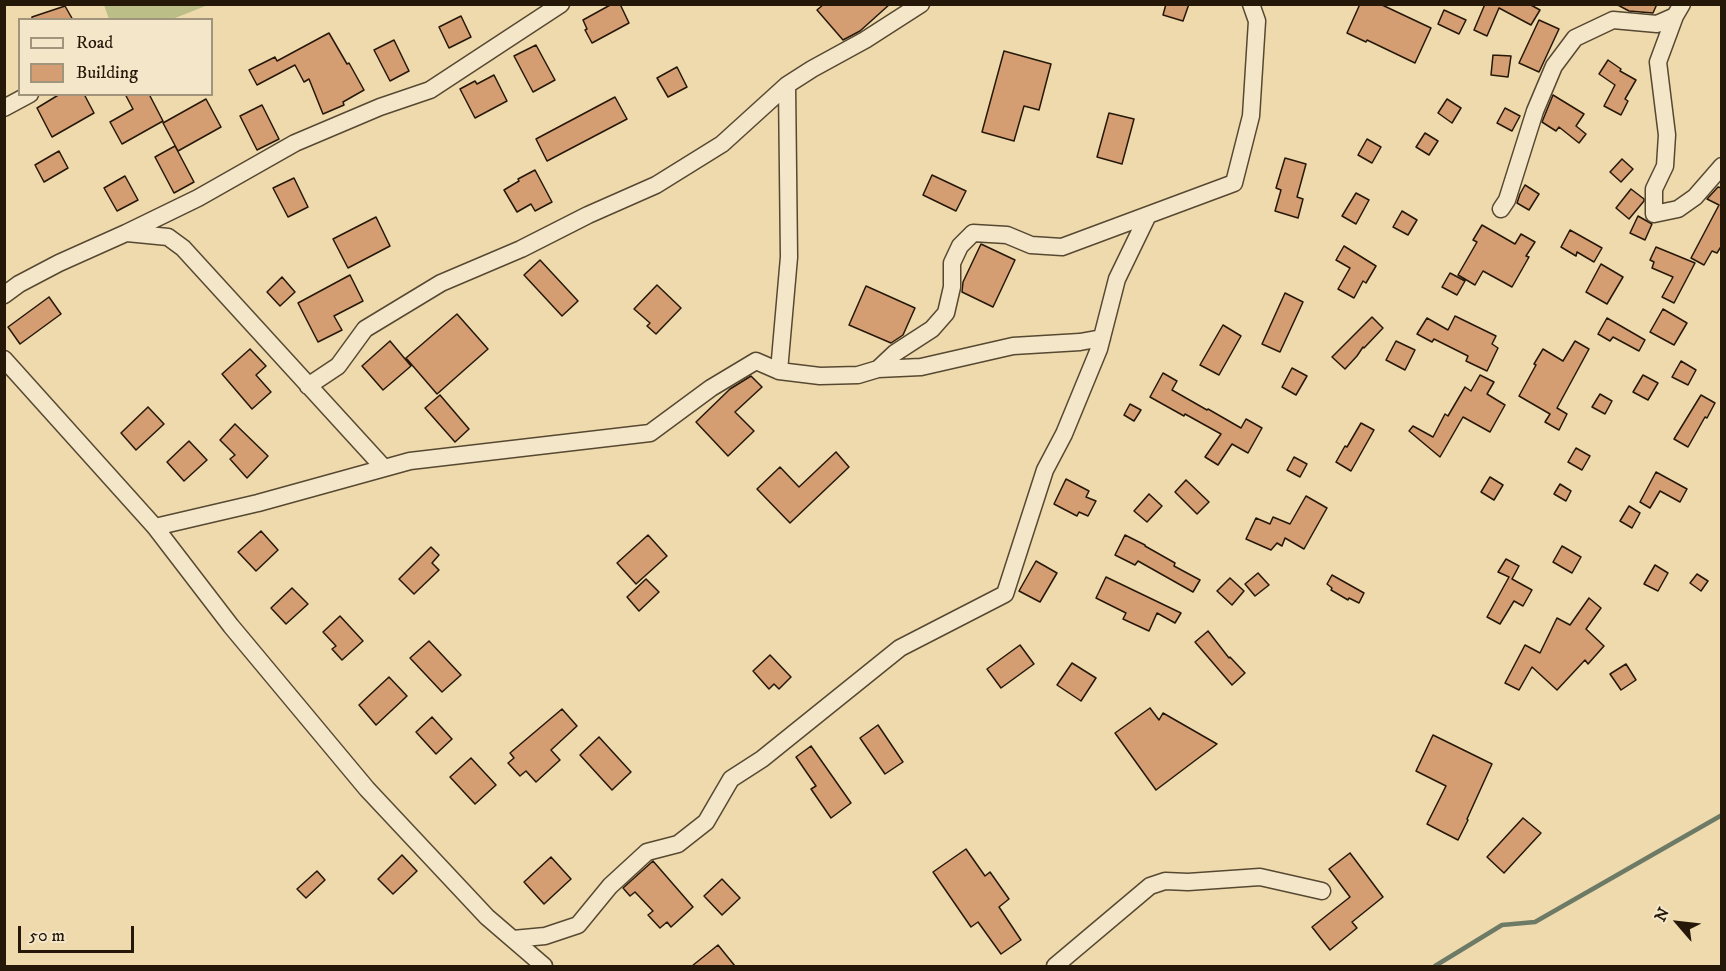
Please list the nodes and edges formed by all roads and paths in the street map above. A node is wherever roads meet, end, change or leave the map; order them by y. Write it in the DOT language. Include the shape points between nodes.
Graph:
graph roads {
  1 [pos="561,4"];
  2 [pos="921,4"];
  3 [pos="1251,4"];
  4 [pos="1264,4"];
  5 [pos="1678,10"];
  6 [pos="1257,21"];
  7 [pos="787,85"];
  8 [pos="26,96"];
  9 [pos="4,108"];
  10 [pos="1722,166"];
  11 [pos="1501,209"];
  12 [pos="1148,215"];
  13 [pos="126,233"];
  14 [pos="4,295"];
  15 [pos="1102,338"];
  16 [pos="4,359"];
  17 [pos="878,369"];
  18 [pos="778,371"];
  19 [pos="308,386"];
  20 [pos="384,468"];
  21 [pos="156,527"];
  22 [pos="1322,891"];
  23 [pos="513,939"];
  24 [pos="544,966"];
  25 [pos="1055,966"];
  1 -- 13 [label="street" via="430,90 380,106 295,143"];
  2 -- 7 [label="street"];
  3 -- 6 [label="street"];
  4 -- 6 [label="street"];
  5 -- 10 [label="street" via="1658,62 1667,135 1665,166 1654,189 1654,214 1678,209 1695,197"];
  5 -- 11 [label="street" via="1657,24 1613,20 1575,38 1554,66"];
  6 -- 12 [label="street" via="1251,116 1234,183"];
  7 -- 18 [label="street" via="789,257"];
  7 -- 19 [label="street" via="722,144 656,185 441,283 365,329 338,366"];
  8 -- 9 [label="street"];
  12 -- 15 [label="street" via="1117,279"];
  12 -- 17 [label="street" via="1062,248 1031,244 1006,235 973,233 960,246 952,263 946,313 932,329"];
  13 -- 14 [label="street" via="59,263"];
  13 -- 19 [label="street" via="168,237 183,248"];
  15 -- 17 [label="street" via="1013,346 921,367"];
  15 -- 23 [label="street" via="1045,471 1005,594 900,648 762,759 731,779 706,822 678,844 647,852 610,886 578,925 545,936"];
  16 -- 21 [label="street"];
  17 -- 18 [label="street" via="858,375 820,376"];
  18 -- 20 [label="street" via="756,361 650,433 410,461"];
  19 -- 20 [label="street"];
  20 -- 21 [label="street"];
  21 -- 23 [label="street" via="231,626 367,789 487,917"];
  22 -- 25 [label="street" via="1260,877 1150,885"];
  23 -- 24 [label="street"];
}
